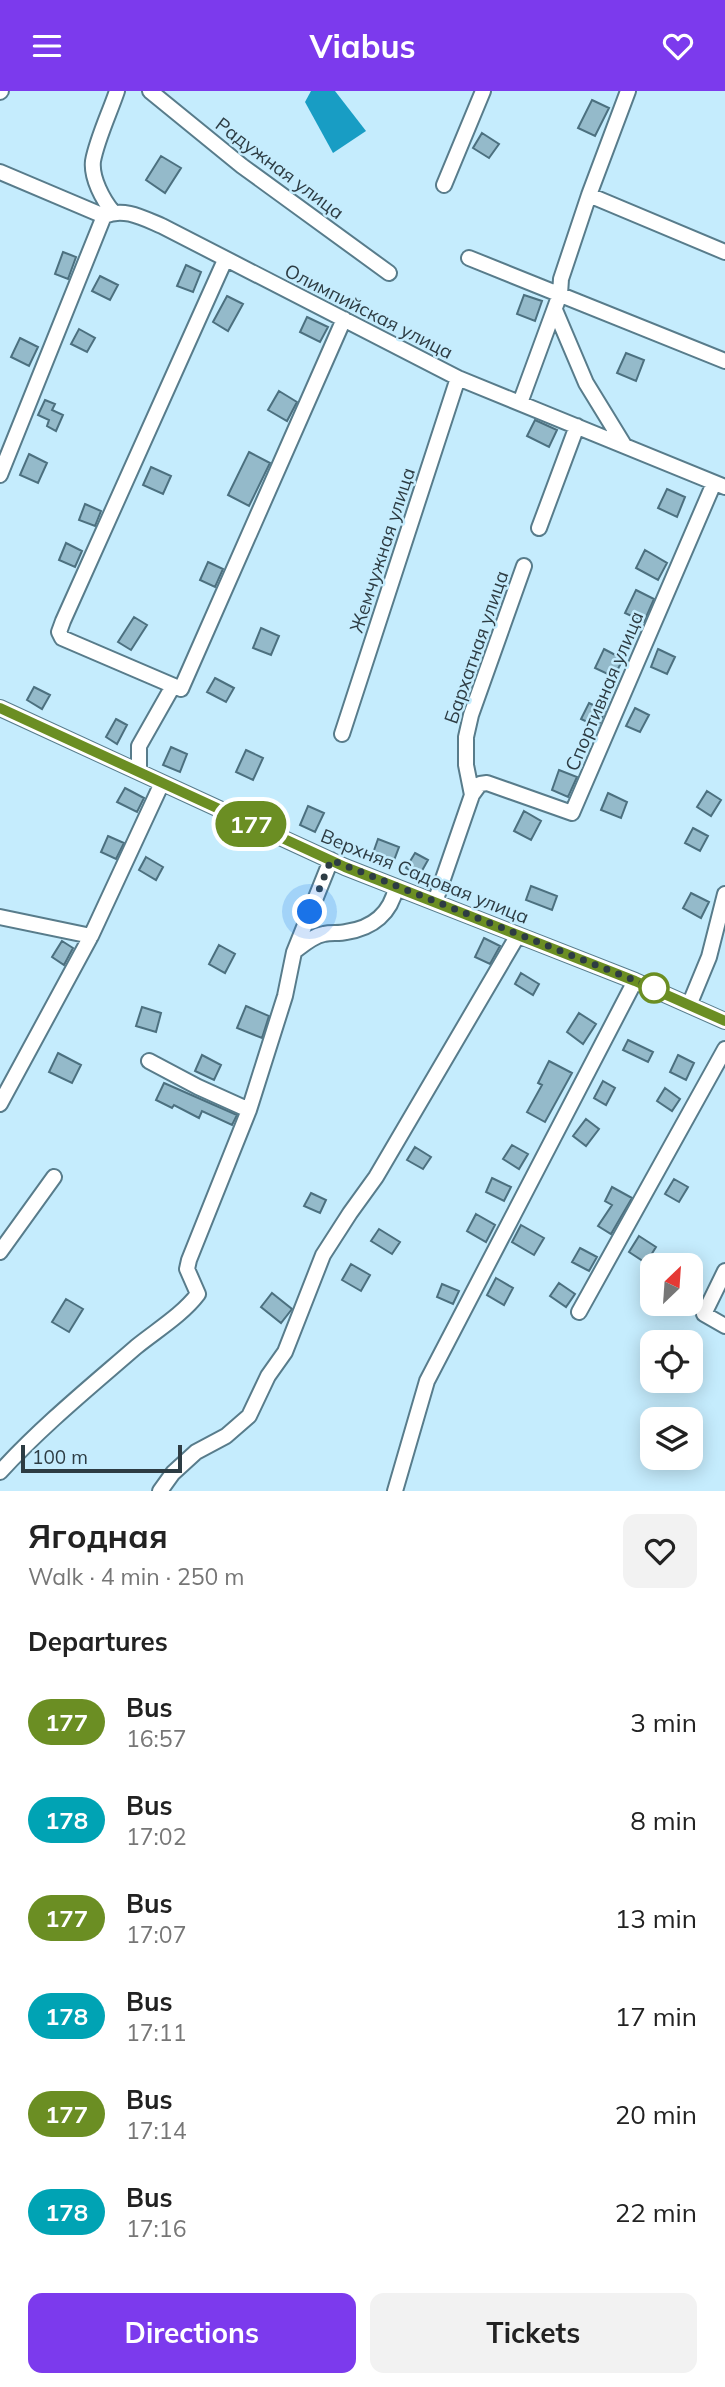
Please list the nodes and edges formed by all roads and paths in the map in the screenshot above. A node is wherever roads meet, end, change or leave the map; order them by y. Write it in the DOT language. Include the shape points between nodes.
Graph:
graph roads {
  1 [pos="117,91"];
  2 [pos="150,91"];
  3 [pos="482,91"];
  4 [pos="628,91"];
  5 [pos="0,172"];
  6 [pos="444,184"];
  7 [pos="589,195"];
  8 [pos="108,214"];
  9 [pos="725,252"];
  10 [pos="470,258"];
  11 [pos="225,260"];
  12 [pos="389,273"];
  13 [pos="560,294"];
  14 [pos="555,310"];
  15 [pos="344,319"];
  16 [pos="725,361"];
  17 [pos="458,377"];
  18 [pos="520,403"];
  19 [pos="577,426"];
  20 [pos="624,445"];
  21 [pos="0,475"];
  22 [pos="720,485"];
  23 [pos="539,528"];
  24 [pos="524,566"];
  25 [pos="173,686"];
  26 [pos="0,708"];
  27 [pos="342,734"];
  28 [pos="139,772"];
  29 [pos="162,783"];
  30 [pos="472,795"];
  31 [pos="331,860"];
  32 [pos="396,887"];
  33 [pos="725,894"];
  34 [pos="435,902"];
  35 [pos="0,917"];
  36 [pos="518,935"];
  37 [pos="91,936"];
  38 [pos="294,952"];
  39 [pos="635,981"];
  40 [pos="690,1003"];
  41 [pos="725,1021"];
  42 [pos="725,1049"];
  43 [pos="149,1061"];
  44 [pos="0,1104"];
  45 [pos="249,1109"];
  46 [pos="54,1177"];
  47 [pos="0,1252"];
  48 [pos="725,1271"];
  49 [pos="579,1312"];
  50 [pos="725,1326"];
  51 [pos="0,1472"];
  52 [pos="160,1491"];
  53 [pos="395,1491"];
  1 -- 8 [label="street" via="93,161"];
  2 -- 12 [label="street, Радужная улица" via="242,166"];
  3 -- 6 [label="street"];
  4 -- 7 [label="street"];
  5 -- 8 [label="street, Олимпийская улица"];
  7 -- 9 [label="street"];
  7 -- 13 [label="street"];
  8 -- 11 [label="street, Олимпийская улица" via="122,212 162,226"];
  8 -- 21 [label="street"];
  10 -- 13 [label="street"];
  11 -- 15 [label="street, Олимпийская улица"];
  11 -- 25 [label="street" via="59,632 62,638"];
  13 -- 14 [label="street"];
  13 -- 16 [label="street"];
  14 -- 18 [label="street"];
  14 -- 20 [label="street" via="586,383"];
  15 -- 17 [label="street, Олимпийская улица"];
  15 -- 25 [label="street" via="181,689"];
  17 -- 18 [label="street, Олимпийская улица"];
  17 -- 27 [label="street, Жемчужная улица"];
  18 -- 19 [label="street, Олимпийская улица"];
  19 -- 20 [label="street, Олимпийская улица"];
  19 -- 23 [label="street"];
  20 -- 22 [label="street, Олимпийская улица"];
  22 -- 30 [label="street, Спортивная улица" via="572,813 486,783"];
  24 -- 30 [label="street, Бархатная улица" via="466,737"];
  25 -- 28 [label="street" via="139,746"];
  26 -- 28 [label="street, Верхняя Садовая улица"];
  28 -- 29 [label="street, Верхняя Садовая улица"];
  29 -- 31 [label="street, Верхняя Садовая улица"];
  29 -- 37 [label="street"];
  30 -- 34 [label="street, Бархатная улица"];
  31 -- 32 [label="street, Верхняя Садовая улица"];
  31 -- 38 [label="street"];
  32 -- 34 [label="street, Верхняя Садовая улица"];
  32 -- 38 [label="street" via="389,909 372,923 312,938"];
  33 -- 40 [label="street" via="709,957"];
  34 -- 36 [label="street, Верхняя Садовая улица"];
  35 -- 37 [label="street"];
  36 -- 39 [label="street, Верхняя Садовая улица"];
  36 -- 52 [label="street" via="382,1168 323,1255 290,1342 249,1416 226,1436 196,1451"];
  37 -- 44 [label="street"];
  38 -- 45 [label="street"];
  39 -- 40 [label="street, Верхняя Садовая улица"];
  39 -- 53 [label="street" via="426,1381"];
  40 -- 41 [label="street, Верхняя Садовая улица"];
  42 -- 49 [label="street"];
  43 -- 45 [label="street"];
  45 -- 51 [label="street" via="189,1260 187,1269 198,1294"];
  46 -- 47 [label="street"];
  48 -- 50 [label="street" via="704,1314"];
}
